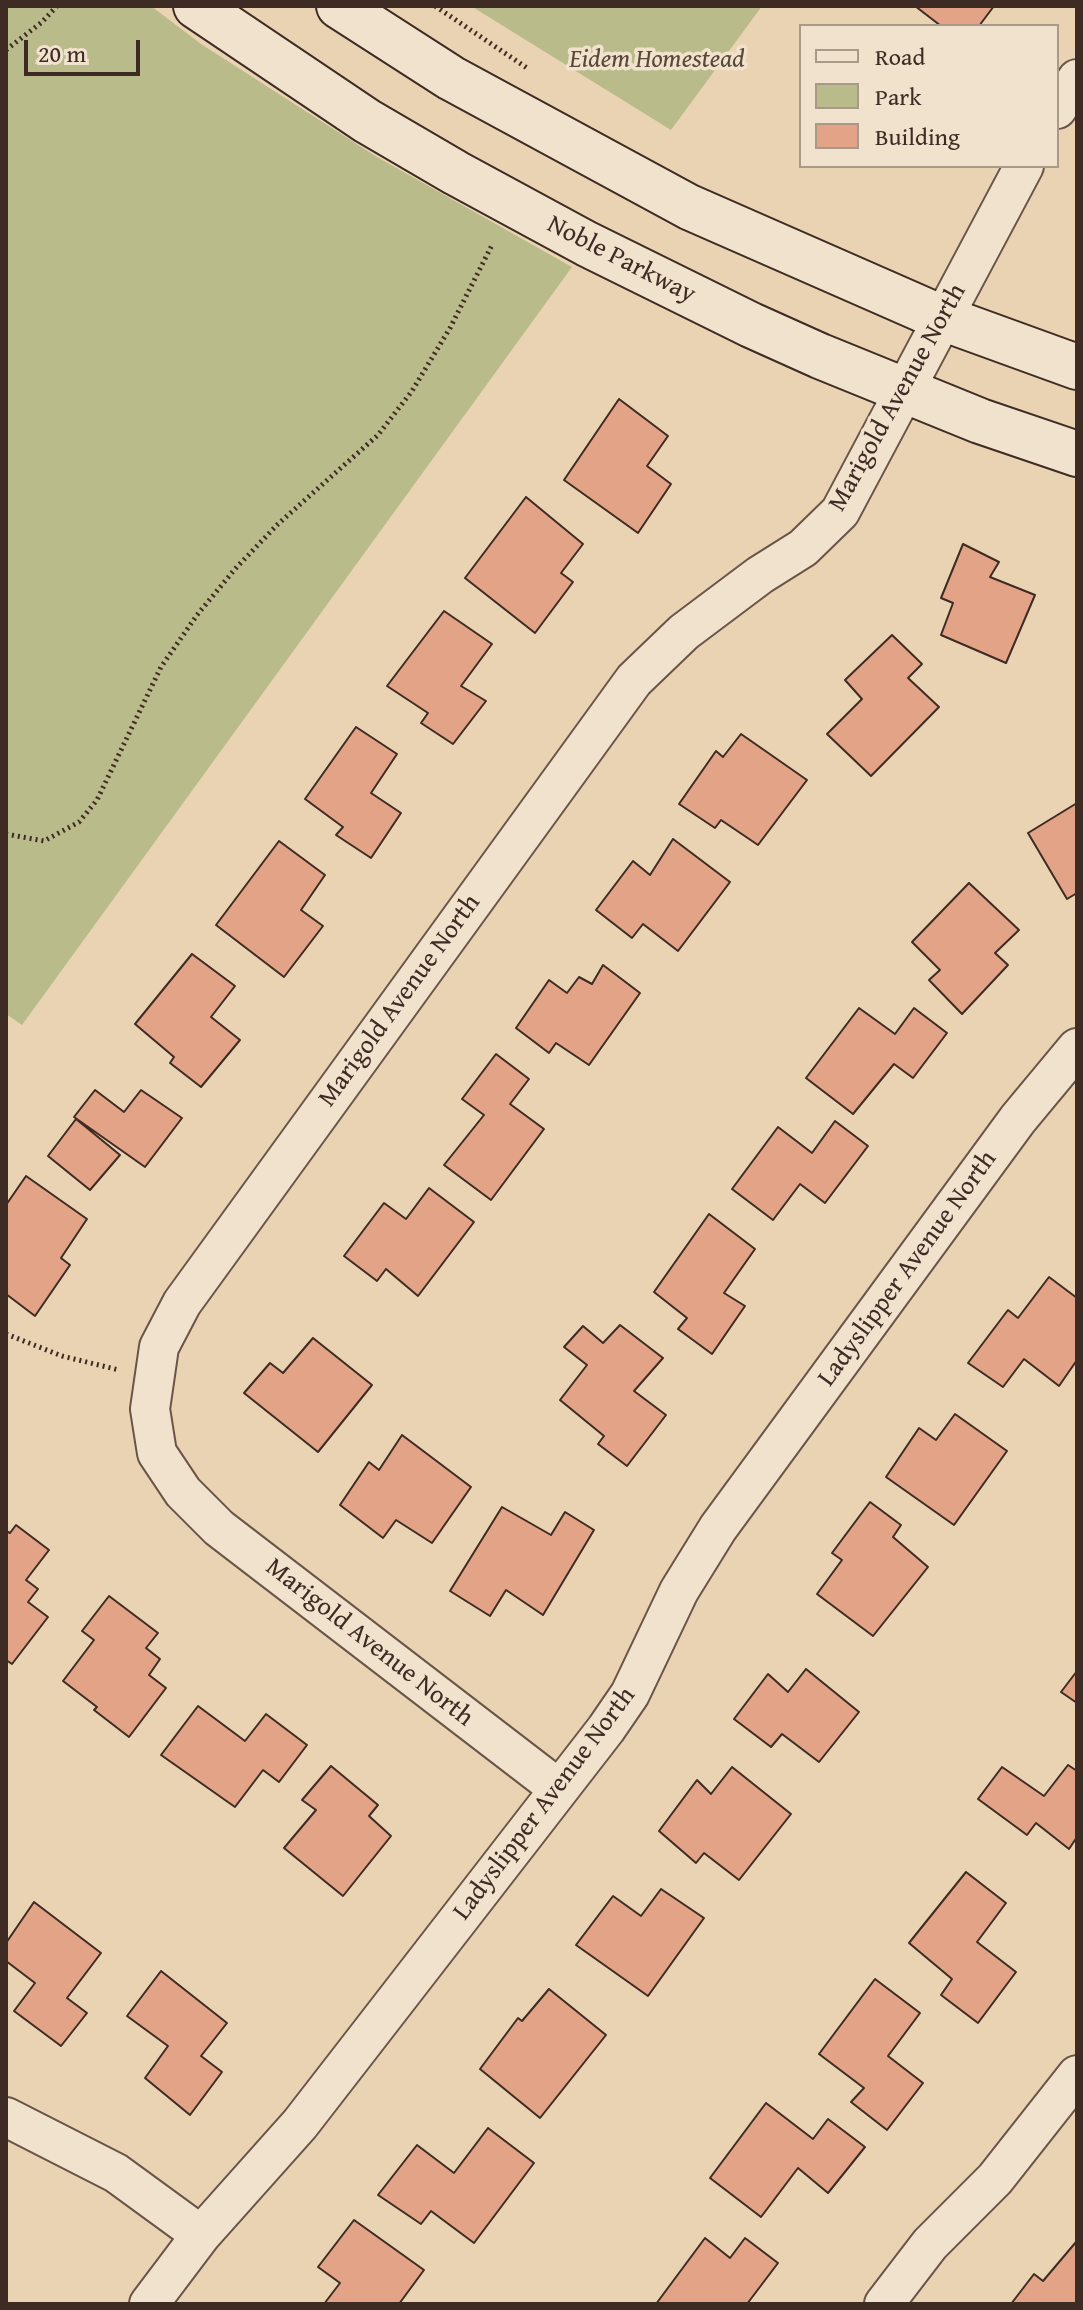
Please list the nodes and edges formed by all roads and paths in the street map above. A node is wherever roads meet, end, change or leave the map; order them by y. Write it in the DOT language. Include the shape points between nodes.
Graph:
graph roads {
  1 [pos="57,6"];
  2 [pos="196,6"];
  3 [pos="339,6"];
  4 [pos="435,6"];
  5 [pos="6,50"];
  6 [pos="536,74"];
  7 [pos="1077,79"];
  8 [pos="1059,106"];
  9 [pos="1023,168"];
  10 [pos="493,243"];
  11 [pos="942,318"];
  12 [pos="1077,367"];
  13 [pos="904,391"];
  14 [pos="1077,454"];
  15 [pos="6,834"];
  16 [pos="1077,1048"];
  17 [pos="6,1334"];
  18 [pos="153,1379"];
  19 [pos="559,1789"];
  20 [pos="1077,2075"];
  21 [pos="6,2117"];
  22 [pos="201,2235"];
  23 [pos="149,2304"];
  24 [pos="884,2304"];
  1 -- 5 [label="path"];
  2 -- 13 [label="main road, Noble Parkway" via="367,121 456,173 681,292"];
  3 -- 11 [label="main road" via="451,78 689,207"];
  4 -- 6 [label="path"];
  7 -- 8 [label="street"];
  9 -- 11 [label="street, Marigold Avenue North"];
  10 -- 15 [label="path" via="450,328 378,435 278,524 197,615 161,667 97,800 79,822 44,841"];
  11 -- 12 [label="main road"];
  11 -- 13 [label="street, Marigold Avenue North"];
  13 -- 14 [label="main road, Noble Parkway"];
  13 -- 18 [label="street, Marigold Avenue North" via="840,512 803,548 684,632 634,680 182,1303 159,1347"];
  16 -- 19 [label="street, Ladyslipper Avenue North" via="1018,1119 718,1528 679,1591 630,1694"];
  17 -- 18 [label="path" via="62,1356"];
  18 -- 19 [label="street, Marigold Avenue North" via="150,1409 157,1453 183,1492 219,1528"];
  19 -- 22 [label="street, Ladyslipper Avenue North" via="300,2124"];
  20 -- 24 [label="street" via="995,2179 930,2244"];
  21 -- 22 [label="street" via="116,2173"];
  22 -- 23 [label="street, Ladyslipper Avenue North"];
}
